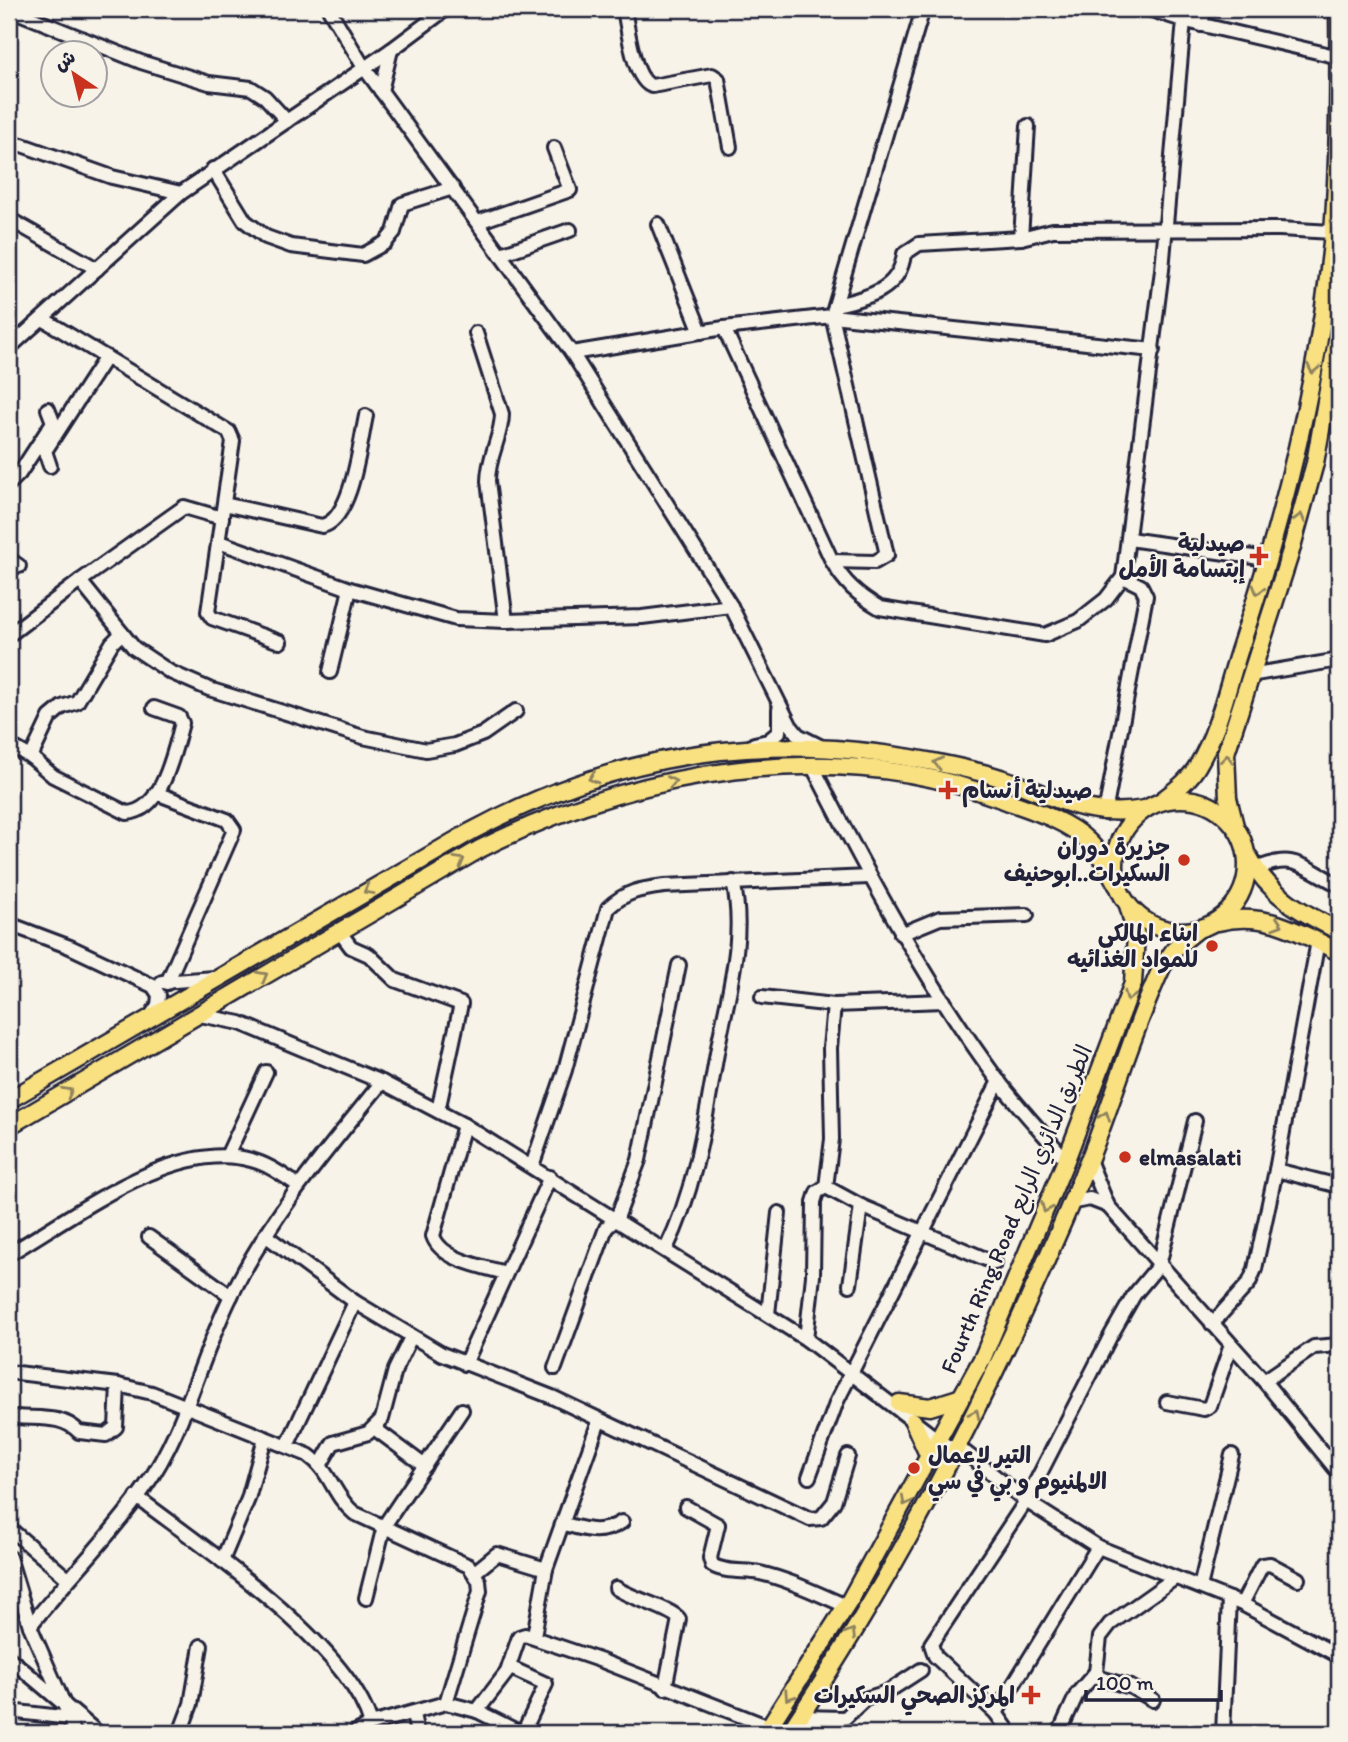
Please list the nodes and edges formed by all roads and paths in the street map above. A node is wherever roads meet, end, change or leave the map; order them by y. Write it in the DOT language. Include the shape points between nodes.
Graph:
graph roads {
  1 [pos="9,9"];
  2 [pos="329,9"];
  3 [pos="446,9"];
  4 [pos="624,9"];
  5 [pos="923,9"];
  6 [pos="1148,9"];
  7 [pos="1204,9"];
  8 [pos="1338,9"];
  9 [pos="1186,15"];
  10 [pos="1201,25"];
  11 [pos="391,50"];
  12 [pos="1339,57"];
  13 [pos="363,66"];
  14 [pos="381,90"];
  15 [pos="287,121"];
  16 [pos="1028,126"];
  17 [pos="9,145"];
  18 [pos="730,147"];
  19 [pos="554,148"];
  20 [pos="213,169"];
  21 [pos="453,188"];
  22 [pos="181,193"];
  23 [pos="9,219"];
  24 [pos="478,222"];
  25 [pos="658,224"];
  26 [pos="1164,229"];
  27 [pos="570,230"];
  28 [pos="1332,232"];
  29 [pos="1021,238"];
  30 [pos="500,254"];
  31 [pos="97,269"];
  32 [pos="834,311"];
  33 [pos="43,319"];
  34 [pos="724,328"];
  35 [pos="1339,329"];
  36 [pos="701,332"];
  37 [pos="476,333"];
  38 [pos="9,348"];
  39 [pos="1153,350"];
  40 [pos="572,354"];
  41 [pos="106,357"];
  42 [pos="48,409"];
  43 [pos="366,416"];
  44 [pos="50,466"];
  45 [pos="9,484"];
  46 [pos="224,504"];
  47 [pos="222,518"];
  48 [pos="1129,540"];
  49 [pos="219,542"];
  50 [pos="1267,559"];
  51 [pos="832,561"];
  52 [pos="1123,577"];
  53 [pos="80,581"];
  54 [pos="350,589"];
  55 [pos="731,606"];
  56 [pos="506,621"];
  57 [pos="122,633"];
  58 [pos="9,635"];
  59 [pos="280,642"];
  60 [pos="1339,660"];
  61 [pos="330,672"];
  62 [pos="1250,675"];
  63 [pos="778,705"];
  64 [pos="154,708"];
  65 [pos="516,711"];
  66 [pos="9,745"];
  67 [pos="747,746"];
  68 [pos="820,746"];
  69 [pos="31,757"];
  70 [pos="813,767"];
  71 [pos="156,793"];
  72 [pos="1160,802"];
  73 [pos="1145,809"];
  74 [pos="1105,813"];
  75 [pos="1235,825"];
  76 [pos="1247,853"];
  77 [pos="402,869"];
  78 [pos="1255,869"];
  79 [pos="869,877"];
  80 [pos="733,882"];
  81 [pos="1117,885"];
  82 [pos="1339,885"];
  83 [pos="414,888"];
  84 [pos="1128,905"];
  85 [pos="1027,915"];
  86 [pos="9,924"];
  87 [pos="1205,927"];
  88 [pos="340,931"];
  89 [pos="1339,931"];
  90 [pos="901,934"];
  91 [pos="1318,942"];
  92 [pos="1339,952"];
  93 [pos="678,965"];
  94 [pos="221,976"];
  95 [pos="141,978"];
  96 [pos="167,983"];
  97 [pos="234,993"];
  98 [pos="762,997"];
  99 [pos="944,1001"];
  100 [pos="834,1005"];
  101 [pos="200,1015"];
  102 [pos="150,1017"];
  103 [pos="240,1023"];
  104 [pos="266,1072"];
  105 [pos="999,1081"];
  106 [pos="382,1082"];
  107 [pos="9,1100"];
  108 [pos="438,1111"];
  109 [pos="1195,1121"];
  110 [pos="464,1125"];
  111 [pos="9,1126"];
  112 [pos="227,1156"];
  113 [pos="1066,1160"];
  114 [pos="1089,1160"];
  115 [pos="532,1166"];
  116 [pos="1276,1170"];
  117 [pos="550,1177"];
  118 [pos="298,1185"];
  119 [pos="1339,1186"];
  120 [pos="826,1187"];
  121 [pos="1069,1203"];
  122 [pos="860,1206"];
  123 [pos="1108,1206"];
  124 [pos="779,1213"];
  125 [pos="617,1219"];
  126 [pos="923,1232"];
  127 [pos="265,1235"];
  128 [pos="149,1237"];
  129 [pos="666,1249"];
  130 [pos="9,1254"];
  131 [pos="995,1263"];
  132 [pos="1159,1265"];
  133 [pos="506,1273"];
  134 [pos="850,1285"];
  135 [pos="231,1296"];
  136 [pos="355,1302"];
  137 [pos="768,1314"];
  138 [pos="1212,1324"];
  139 [pos="411,1337"];
  140 [pos="806,1339"];
  141 [pos="1231,1345"];
  142 [pos="1339,1345"];
  143 [pos="465,1364"];
  144 [pos="555,1368"];
  145 [pos="9,1372"];
  146 [pos="853,1374"];
  147 [pos="1264,1381"];
  148 [pos="118,1385"];
  149 [pos="882,1396"];
  150 [pos="962,1396"];
  151 [pos="1167,1402"];
  152 [pos="899,1403"];
  153 [pos="186,1407"];
  154 [pos="462,1410"];
  155 [pos="17,1417"];
  156 [pos="599,1421"];
  157 [pos="913,1421"];
  158 [pos="374,1428"];
  159 [pos="941,1436"];
  160 [pos="265,1438"];
  161 [pos="287,1447"];
  162 [pos="961,1449"];
  163 [pos="1233,1455"];
  164 [pos="848,1456"];
  165 [pos="929,1457"];
  166 [pos="321,1464"];
  167 [pos="425,1466"];
  168 [pos="1339,1473"];
  169 [pos="809,1477"];
  170 [pos="138,1497"];
  171 [pos="1026,1501"];
  172 [pos="687,1507"];
  173 [pos="622,1522"];
  174 [pos="564,1524"];
  175 [pos="384,1526"];
  176 [pos="9,1528"];
  177 [pos="1098,1547"];
  178 [pos="9,1557"];
  179 [pos="222,1561"];
  180 [pos="546,1569"];
  181 [pos="475,1573"];
  182 [pos="67,1578"];
  183 [pos="1175,1578"];
  184 [pos="1298,1579"];
  185 [pos="1200,1587"];
  186 [pos="616,1588"];
  187 [pos="366,1598"];
  188 [pos="1229,1599"];
  189 [pos="1242,1604"];
  190 [pos="846,1606"];
  191 [pos="30,1626"];
  192 [pos="534,1636"];
  193 [pos="201,1646"];
  194 [pos="1339,1656"];
  195 [pos="9,1658"];
  196 [pos="509,1667"];
  197 [pos="921,1670"];
  198 [pos="1096,1672"];
  199 [pos="665,1688"];
  200 [pos="1153,1700"];
  201 [pos="446,1703"];
  202 [pos="9,1711"];
  203 [pos="477,1711"];
  204 [pos="69,1713"];
  205 [pos="996,1713"];
  206 [pos="413,1714"];
  207 [pos="800,1717"];
  208 [pos="370,1724"];
  209 [pos="499,1728"];
  210 [pos="767,1730"];
  211 [pos="74,1733"];
  212 [pos="98,1733"];
  213 [pos="180,1733"];
  214 [pos="354,1733"];
  215 [pos="417,1733"];
  216 [pos="522,1733"];
  217 [pos="789,1733"];
  218 [pos="1010,1733"];
  219 [pos="1059,1733"];
  220 [pos="1223,1733"];
  1 -- 15 [label="street" via="141,62 209,83 251,88"];
  2 -- 13 [label="street"];
  3 -- 11 [label="street"];
  4 -- 18 [label="street" via="639,75 646,84 712,75 718,79"];
  5 -- 32 [label="street"];
  6 -- 9 [label="street"];
  7 -- 10 [label="street"];
  8 -- 12 [label="main road"];
  9 -- 10 [label="street"];
  9 -- 26 [label="street"];
  10 -- 12 [label="street"];
  11 -- 13 [label="street"];
  11 -- 14 [label="street"];
  12 -- 28 [label="main road"];
  13 -- 14 [label="street"];
  13 -- 15 [label="street"];
  14 -- 21 [label="street"];
  15 -- 20 [label="street"];
  16 -- 29 [label="street"];
  17 -- 22 [label="street"];
  19 -- 24 [label="street" via="570,190"];
  20 -- 21 [label="street" via="245,221 265,237 291,246 363,256 394,232 402,204"];
  20 -- 22 [label="street"];
  21 -- 24 [label="street"];
  22 -- 31 [label="street"];
  23 -- 31 [label="street"];
  24 -- 30 [label="street"];
  25 -- 36 [label="street"];
  26 -- 28 [label="street"];
  26 -- 29 [label="street" via="1053,230"];
  26 -- 39 [label="street"];
  27 -- 30 [label="street"];
  28 -- 50 [label="main road, one-way" via="1296,453"];
  29 -- 32 [label="street" via="919,244 904,254 902,270 894,281"];
  30 -- 40 [label="street"];
  31 -- 33 [label="street"];
  32 -- 34 [label="street"];
  32 -- 39 [label="street"];
  32 -- 51 [label="street" via="887,550 883,559 875,562"];
  33 -- 38 [label="street"];
  33 -- 41 [label="street"];
  34 -- 36 [label="street"];
  34 -- 51 [label="street"];
  62 -- 35 [label="main road, one-way" via="1315,463"];
  36 -- 40 [label="street"];
  37 -- 56 [label="street" via="502,414 488,460 488,481"];
  39 -- 48 [label="street"];
  40 -- 55 [label="street"];
  41 -- 44 [label="street" via="45,451"];
  41 -- 46 [label="street" via="229,432 233,441"];
  42 -- 45 [label="street" via="52,422"];
  43 -- 46 [label="street" via="346,500 334,522 322,526"];
  46 -- 47 [label="street"];
  47 -- 49 [label="street"];
  47 -- 53 [label="street" via="184,507"];
  48 -- 50 [label="street"];
  48 -- 52 [label="street"];
  49 -- 54 [label="street"];
  49 -- 59 [label="street" via="209,615"];
  50 -- 72 [label="main road, one-way" via="1209,743 1198,767"];
  51 -- 52 [label="street" via="843,580 880,608 1045,635 1079,621 1106,599"];
  52 -- 74 [label="street" via="1141,586 1146,596"];
  53 -- 57 [label="street"];
  53 -- 58 [label="street"];
  54 -- 56 [label="street" via="456,619"];
  54 -- 61 [label="street"];
  55 -- 56 [label="street" via="642,617"];
  55 -- 63 [label="street"];
  57 -- 65 [label="street" via="134,648 170,672 209,689 363,737 426,750 483,734"];
  57 -- 69 [label="street" via="77,702 50,717"];
  60 -- 62 [label="street"];
  75 -- 62 [label="main road, one-way" via="1225,774 1226,753"];
  63 -- 67 [label="street" via="779,732 768,741"];
  63 -- 68 [label="street" via="798,735"];
  64 -- 71 [label="street" via="179,717 181,723"];
  66 -- 69 [label="street"];
  67 -- 68 [label="main road"];
  67 -- 77 [label="main road, one-way" via="644,765 546,794"];
  74 -- 68 [label="main road, one-way" via="986,773 873,750"];
  69 -- 71 [label="street" via="53,776 127,813 144,807"];
  70 -- 79 [label="street"];
  70 -- 81 [label="main road" via="931,778 1034,811 1088,842"];
  83 -- 70 [label="main road, one-way" via="517,831 599,799 698,776"];
  71 -- 96 [label="street" via="227,820 234,830"];
  72 -- 73 [label="main road"];
  72 -- 75 [label="main road" via="1177,798 1210,804"];
  73 -- 74 [label="main road"];
  73 -- 81 [label="main road" via="1118,842"];
  75 -- 76 [label="main road"];
  76 -- 78 [label="main road"];
  76 -- 87 [label="main road" via="1246,878 1237,901"];
  77 -- 83 [label="main road"];
  77 -- 94 [label="main road, one-way"];
  78 -- 82 [label="street" via="1288,860"];
  78 -- 89 [label="main road" via="1295,909"];
  79 -- 80 [label="street"];
  79 -- 90 [label="street"];
  80 -- 115 [label="street" via="635,890 608,908 565,1070"];
  80 -- 129 [label="street" via="736,948 695,1175"];
  81 -- 84 [label="main road"];
  83 -- 88 [label="main road"];
  84 -- 87 [label="main road" via="1159,928 1182,932"];
  84 -- 113 [label="main road, Fourth Ring Road الطريق الدائري الرابع, one-way" via="1136,935 1133,983"];
  85 -- 90 [label="street" via="940,918"];
  86 -- 95 [label="street"];
  87 -- 91 [label="main road, one-way" via="1238,917 1259,918"];
  114 -- 87 [label="main road, Fourth Ring Road الطريق الدائري الرابع, one-way" via="1162,967 1177,946"];
  97 -- 88 [label="main road, one-way"];
  88 -- 108 [label="street" via="351,947 369,955 395,980 461,1004"];
  90 -- 99 [label="street"];
  91 -- 92 [label="main road"];
  91 -- 116 [label="street"];
  93 -- 125 [label="street" via="639,1160"];
  94 -- 96 [label="street"];
  94 -- 102 [label="main road"];
  95 -- 96 [label="street"];
  95 -- 102 [label="street" via="159,995"];
  97 -- 101 [label="main road"];
  97 -- 103 [label="street" via="233,1007"];
  98 -- 100 [label="street"];
  99 -- 100 [label="street"];
  99 -- 105 [label="street"];
  100 -- 120 [label="street" via="832,1139"];
  101 -- 103 [label="street"];
  111 -- 101 [label="main road, one-way"];
  102 -- 107 [label="main road"];
  103 -- 106 [label="street"];
  104 -- 112 [label="street"];
  105 -- 113 [label="street"];
  105 -- 126 [label="street"];
  106 -- 108 [label="street"];
  106 -- 118 [label="street"];
  108 -- 110 [label="street"];
  109 -- 132 [label="street"];
  110 -- 115 [label="street"];
  110 -- 133 [label="street" via="433,1236 443,1250"];
  112 -- 118 [label="street" via="253,1160"];
  112 -- 130 [label="street" via="188,1160 139,1177"];
  113 -- 150 [label="main road, Fourth Ring Road الطريق الدائري الرابع, one-way"];
  114 -- 121 [label="main road, Fourth Ring Road الطريق الدائري الرابع"];
  114 -- 123 [label="street"];
  115 -- 117 [label="street"];
  116 -- 119 [label="street"];
  116 -- 138 [label="street" via="1255,1269 1249,1283"];
  117 -- 125 [label="street"];
  117 -- 133 [label="street"];
  118 -- 127 [label="street"];
  120 -- 122 [label="street"];
  120 -- 140 [label="street" via="817,1192 814,1202"];
  121 -- 123 [label="street" via="1090,1199"];
  162 -- 121 [label="main road, Fourth Ring Road الطريق الدائري الرابع, one-way"];
  122 -- 126 [label="street"];
  122 -- 134 [label="street"];
  123 -- 132 [label="street"];
  124 -- 137 [label="street"];
  125 -- 129 [label="street"];
  125 -- 144 [label="street" via="606,1228"];
  126 -- 131 [label="street"];
  126 -- 146 [label="street"];
  127 -- 135 [label="street"];
  127 -- 136 [label="street"];
  128 -- 135 [label="street"];
  129 -- 137 [label="street"];
  132 -- 138 [label="street"];
  132 -- 171 [label="street" via="1134,1295"];
  133 -- 143 [label="street"];
  135 -- 153 [label="street"];
  136 -- 139 [label="street"];
  136 -- 161 [label="street"];
  137 -- 140 [label="street"];
  138 -- 141 [label="street"];
  139 -- 143 [label="street"];
  139 -- 158 [label="street" via="395,1370 382,1419"];
  140 -- 146 [label="street"];
  141 -- 147 [label="street"];
  141 -- 151 [label="street" via="1210,1406 1204,1409"];
  142 -- 147 [label="street" via="1314,1347"];
  143 -- 156 [label="street" via="552,1397"];
  145 -- 148 [label="street"];
  146 -- 149 [label="street"];
  146 -- 169 [label="street" via="837,1401"];
  147 -- 168 [label="street"];
  148 -- 153 [label="street"];
  148 -- 155 [label="street" via="116,1427 106,1435 79,1433 63,1420"];
  149 -- 152 [label="street"];
  149 -- 157 [label="street"];
  150 -- 152 [label="main road" via="930,1406"];
  150 -- 159 [label="main road, Fourth Ring Road الطريق الدائري الرابع"];
  152 -- 159 [label="street"];
  153 -- 160 [label="street"];
  153 -- 170 [label="street" via="171,1443"];
  154 -- 167 [label="street"];
  156 -- 164 [label="street" via="810,1519 821,1518 834,1502"];
  156 -- 174 [label="street"];
  157 -- 159 [label="street"];
  157 -- 165 [label="main road"];
  158 -- 166 [label="street" via="360,1437 333,1443"];
  158 -- 167 [label="street"];
  159 -- 162 [label="street"];
  159 -- 165 [label="main road, Fourth Ring Road الطريق الدائري الرابع"];
  160 -- 161 [label="street"];
  160 -- 179 [label="street" via="248,1499"];
  161 -- 166 [label="street"];
  162 -- 171 [label="street"];
  207 -- 162 [label="main road, Fourth Ring Road الطريق الدائري الرابع, one-way"];
  163 -- 185 [label="street"];
  165 -- 190 [label="main road, Fourth Ring Road الطريق الدائري الرابع, one-way"];
  166 -- 175 [label="street" via="344,1506"];
  167 -- 175 [label="street"];
  170 -- 179 [label="street"];
  170 -- 182 [label="street"];
  171 -- 177 [label="street"];
  171 -- 205 [label="street" via="931,1644 934,1656"];
  172 -- 190 [label="street" via="718,1525 712,1565 760,1573"];
  173 -- 174 [label="street" via="610,1530 590,1531"];
  174 -- 180 [label="street"];
  175 -- 181 [label="street"];
  175 -- 187 [label="street"];
  176 -- 182 [label="street"];
  177 -- 183 [label="street"];
  177 -- 205 [label="street"];
  178 -- 191 [label="street"];
  179 -- 208 [label="street" via="338,1665 365,1704"];
  180 -- 181 [label="street" via="497,1554"];
  180 -- 192 [label="street"];
  181 -- 201 [label="street" via="480,1591"];
  182 -- 191 [label="street"];
  183 -- 185 [label="street"];
  183 -- 198 [label="street" via="1103,1632"];
  184 -- 189 [label="street" via="1262,1564"];
  185 -- 188 [label="street"];
  186 -- 199 [label="street" via="679,1619"];
  188 -- 189 [label="street"];
  188 -- 220 [label="street"];
  189 -- 194 [label="street"];
  190 -- 210 [label="main road, Fourth Ring Road الطريق الدائري الرابع, one-way"];
  191 -- 204 [label="street"];
  192 -- 196 [label="street" via="519,1637"];
  192 -- 199 [label="street"];
  193 -- 213 [label="street" via="191,1704"];
  195 -- 204 [label="street"];
  196 -- 203 [label="street"];
  196 -- 216 [label="street" via="547,1684"];
  197 -- 207 [label="street" via="887,1692 864,1699 845,1718"];
  198 -- 200 [label="street" via="1105,1681"];
  198 -- 219 [label="street" via="1076,1694"];
  199 -- 210 [label="street"];
  201 -- 203 [label="street"];
  201 -- 206 [label="street"];
  202 -- 204 [label="street"];
  203 -- 209 [label="street"];
  204 -- 211 [label="street"];
  204 -- 212 [label="street"];
  205 -- 218 [label="street"];
  206 -- 208 [label="street"];
  206 -- 215 [label="street"];
  207 -- 217 [label="main road, Fourth Ring Road الطريق الدائري الرابع"];
  208 -- 214 [label="street"];
  209 -- 216 [label="street"];
}
